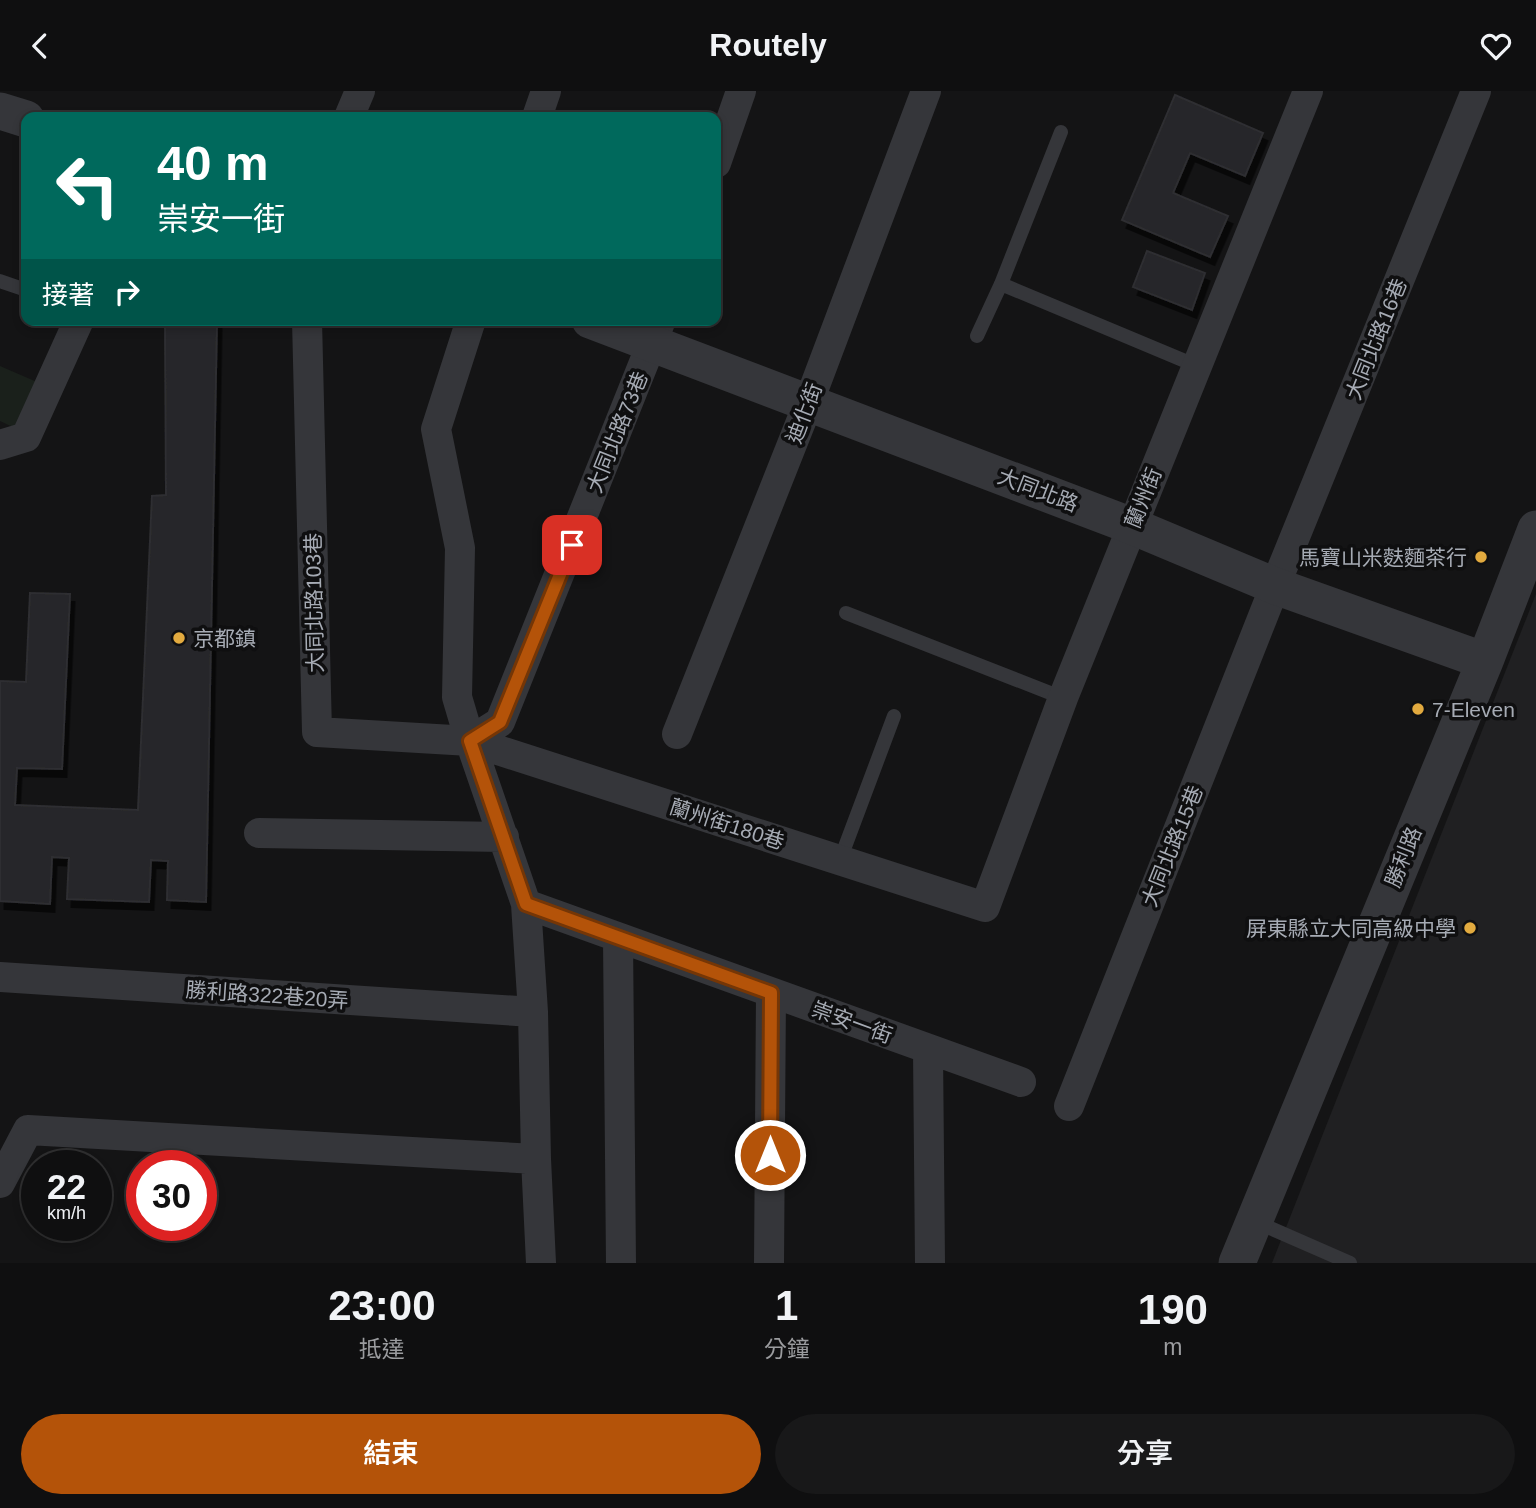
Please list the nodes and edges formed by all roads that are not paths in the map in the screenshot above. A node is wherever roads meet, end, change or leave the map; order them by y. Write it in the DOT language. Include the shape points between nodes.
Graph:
graph roads {
  1 [pos="360,91"];
  2 [pos="546,91"];
  3 [pos="741,91"];
  4 [pos="926,91"];
  5 [pos="1476,91"];
  6 [pos="1301,93"];
  7 [pos="0,111"];
  8 [pos="351,112"];
  9 [pos="539,112"];
  10 [pos="21,117"];
  11 [pos="1061,132"];
  12 [pos="721,146"];
  13 [pos="0,281"];
  14 [pos="1000,284"];
  15 [pos="21,288"];
  16 [pos="76,326"];
  17 [pos="307,326"];
  18 [pos="469,326"];
  19 [pos="624,326"];
  20 [pos="657,332"];
  21 [pos="977,336"];
  22 [pos="1197,366"];
  23 [pos="808,404"];
  24 [pos="0,445"];
  25 [pos="1132,526"];
  26 [pos="1536,529"];
  27 [pos="1275,586"];
  28 [pos="846,613"];
  29 [pos="1485,661"];
  30 [pos="1063,698"];
  31 [pos="894,716"];
  32 [pos="677,733"];
  33 [pos="470,741"];
  34 [pos="259,833"];
  35 [pos="504,838"];
  36 [pos="840,860"];
  37 [pos="526,904"];
  38 [pos="985,907"];
  39 [pos="618,938"];
  40 [pos="0,977"];
  41 [pos="771,993"];
  42 [pos="533,1012"];
  43 [pos="928,1050"];
  44 [pos="1021,1082"];
  45 [pos="1069,1106"];
  46 [pos="536,1159"];
  47 [pos="0,1183"];
  48 [pos="1253,1220"];
  49 [pos="541,1263"];
  50 [pos="621,1263"];
  51 [pos="769,1263"];
  52 [pos="930,1263"];
  53 [pos="1237,1263"];
  54 [pos="1350,1263"];
  1 -- 8 [label="street"];
  2 -- 9 [label="street"];
  3 -- 12 [label="street"];
  4 -- 23 [label="street, 迪化街"];
  5 -- 27 [label="street, 大同北路16巷"];
  6 -- 22 [label="street, 蘭州街"];
  7 -- 10 [label="street"];
  11 -- 14 [label="lane"];
  13 -- 15 [label="lane"];
  14 -- 21 [label="lane"];
  14 -- 22 [label="lane"];
  16 -- 24 [label="street" via="26,437"];
  17 -- 33 [label="street, 大同北路103巷" via="317,732"];
  18 -- 33 [label="street" via="436,429 460,548 457,697"];
  19 -- 20 [label="street, 大同北路"];
  20 -- 23 [label="street, 大同北路"];
  20 -- 33 [label="street, 大同北路73巷" via="500,722"];
  22 -- 25 [label="street, 蘭州街"];
  23 -- 25 [label="street, 大同北路"];
  23 -- 32 [label="street, 迪化街"];
  25 -- 27 [label="street, 大同北路"];
  25 -- 30 [label="street, 蘭州街"];
  26 -- 29 [label="street, 勝利路"];
  27 -- 29 [label="street, 大同北路"];
  27 -- 45 [label="street, 大同北路15巷"];
  28 -- 30 [label="lane"];
  29 -- 48 [label="street, 勝利路"];
  30 -- 38 [label="street, 蘭州街"];
  31 -- 36 [label="lane"];
  33 -- 35 [label="street"];
  33 -- 36 [label="street, 蘭州街180巷"];
  34 -- 35 [label="street"];
  35 -- 37 [label="street"];
  36 -- 38 [label="street, 蘭州街180巷"];
  37 -- 39 [label="street, 崇安一街"];
  37 -- 42 [label="street"];
  39 -- 41 [label="street, 崇安一街"];
  39 -- 50 [label="street"];
  40 -- 42 [label="street, 勝利路322巷20弄"];
  41 -- 43 [label="street, 崇安一街"];
  41 -- 51 [label="street"];
  42 -- 46 [label="street"];
  43 -- 44 [label="street, 崇安一街"];
  43 -- 52 [label="street"];
  46 -- 47 [label="street" via="28,1130"];
  46 -- 49 [label="street"];
  48 -- 53 [label="street, 勝利路"];
  48 -- 54 [label="lane"];
}
